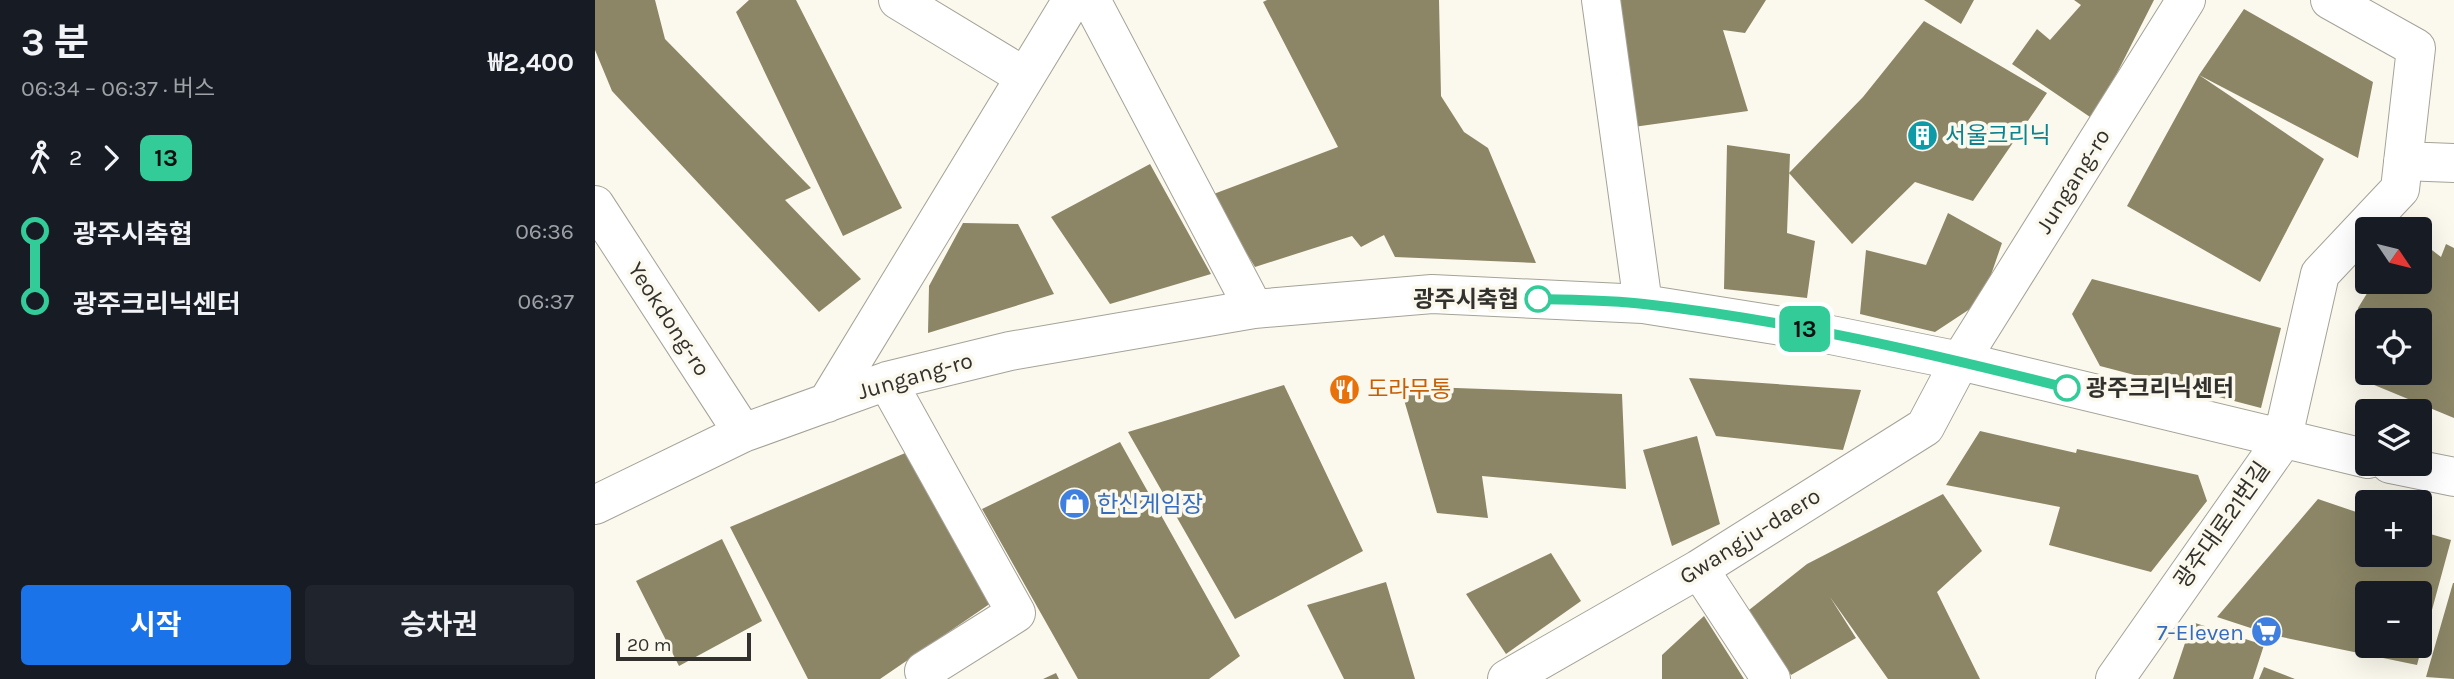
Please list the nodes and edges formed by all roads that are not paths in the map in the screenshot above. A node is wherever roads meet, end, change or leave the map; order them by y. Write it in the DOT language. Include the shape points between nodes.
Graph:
graph roads {
  1 [pos="898,0"];
  2 [pos="1072,0"];
  3 [pos="1091,0"];
  4 [pos="1601,0"];
  5 [pos="2186,0"];
  6 [pos="2330,0"];
  7 [pos="1025,78"];
  8 [pos="2403,161"];
  9 [pos="2454,163"];
  10 [pos="595,205"];
  11 [pos="1643,303"];
  12 [pos="1254,309"];
  13 [pos="1961,361"];
  14 [pos="887,381"];
  15 [pos="827,403"];
  16 [pos="743,433"];
  17 [pos="2282,440"];
  18 [pos="2355,456"];
  19 [pos="2432,473"];
  20 [pos="2454,477"];
  21 [pos="595,505"];
  22 [pos="1699,569"];
  23 [pos="927,679"];
  24 [pos="1507,679"];
  25 [pos="1771,679"];
  26 [pos="2115,679"];
  1 -- 7 [label="street"];
  2 -- 7 [label="street"];
  3 -- 12 [label="street"];
  4 -- 11 [label="street"];
  5 -- 13 [label="street, Jungang-ro"];
  6 -- 8 [label="street" via="2416,48"];
  7 -- 15 [label="street"];
  8 -- 9 [label="street"];
  8 -- 17 [label="street" via="2400,188 2320,274"];
  10 -- 16 [label="street, Yeokdong-ro"];
  11 -- 12 [label="street, Jungang-ro" via="1432,294"];
  11 -- 13 [label="street, Jungang-ro"];
  12 -- 14 [label="street, Jungang-ro" via="1010,351"];
  13 -- 17 [label="street, Jungang-ro"];
  13 -- 22 [label="street, Gwangju-daero" via="1925,427"];
  14 -- 15 [label="street, Jungang-ro"];
  14 -- 23 [label="street" via="1016,612 924,671"];
  15 -- 16 [label="street, Jungang-ro"];
  16 -- 21 [label="street, Jungang-ro"];
  17 -- 18 [label="street, Jungang-ro"];
  17 -- 26 [label="street, 광주대로21번길"];
  19 -- 20 [label="street"];
  22 -- 24 [label="street, Gwangju-daero"];
  22 -- 25 [label="street"];
}
